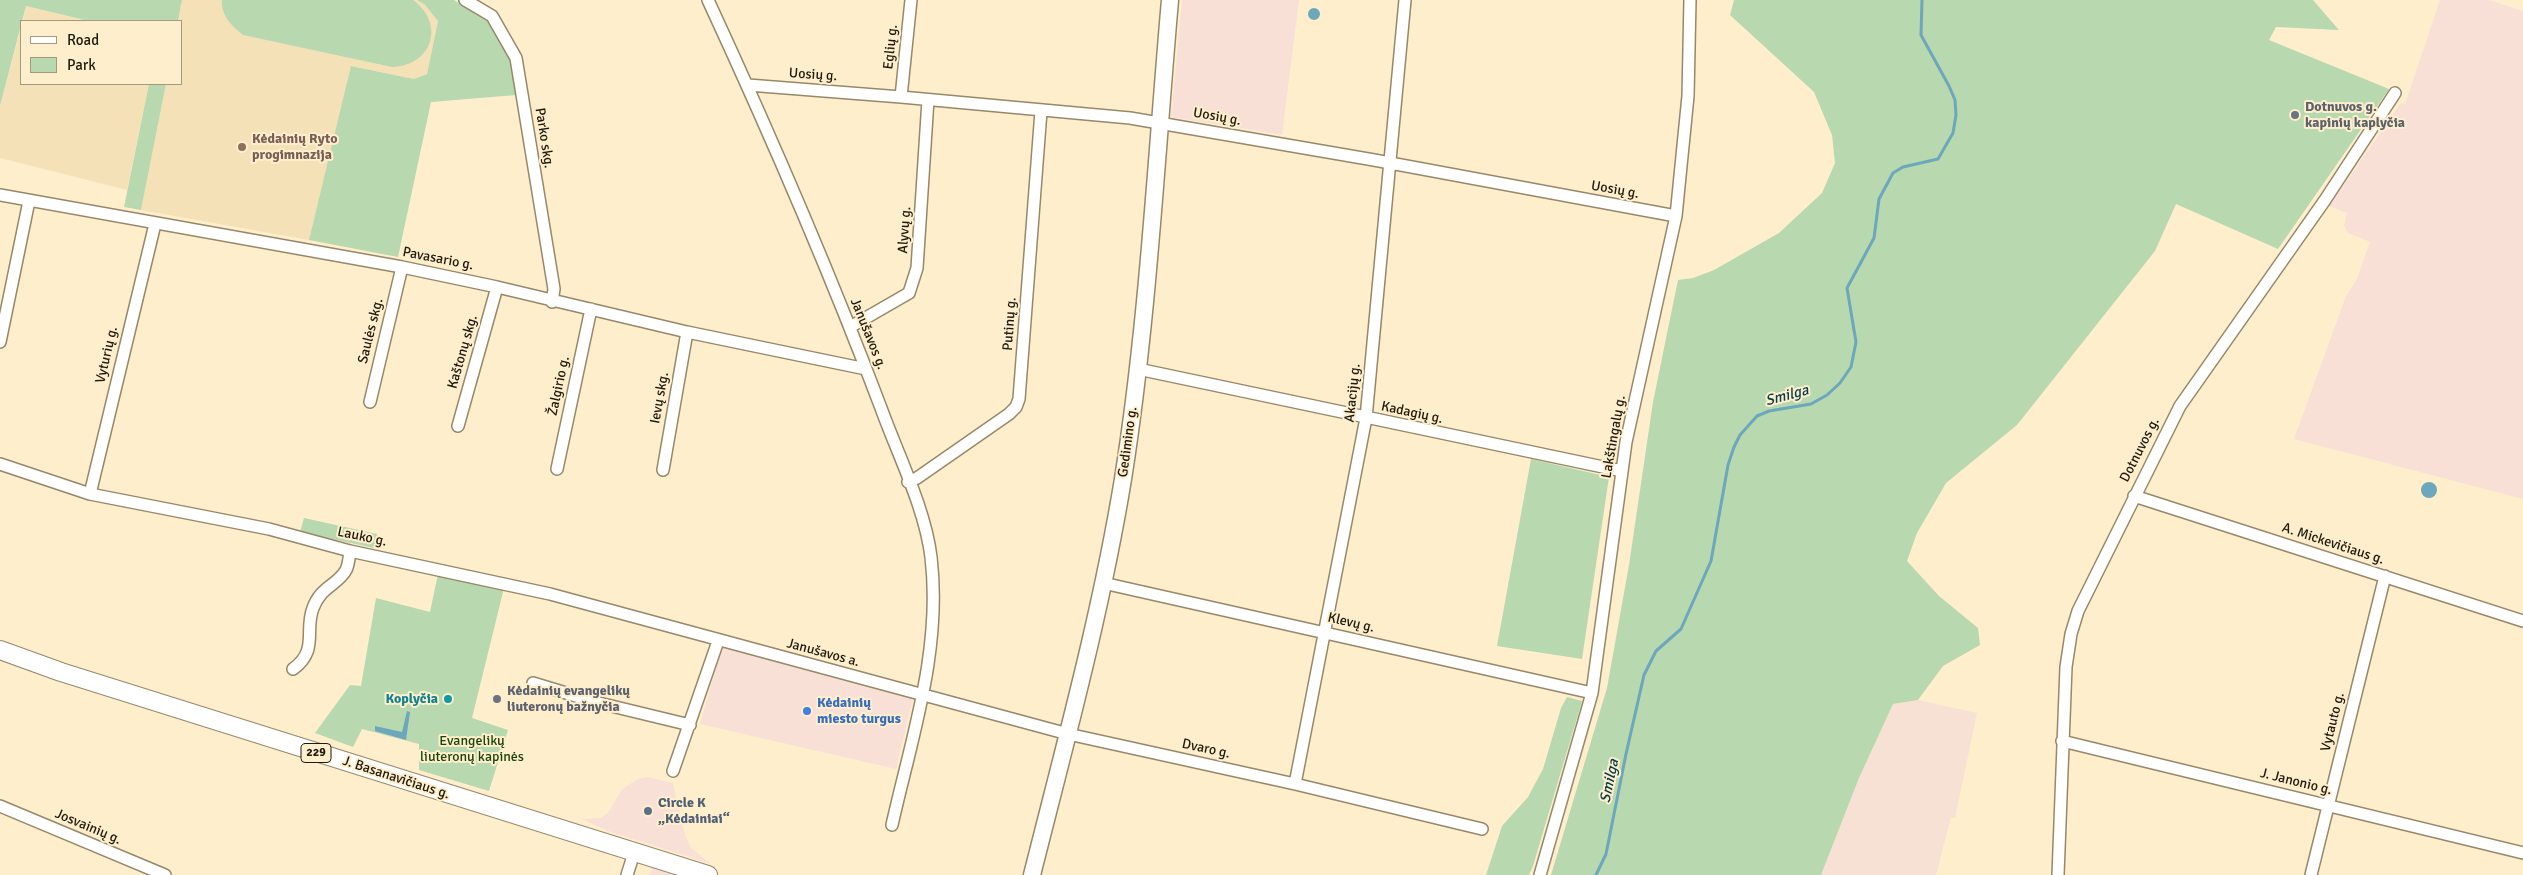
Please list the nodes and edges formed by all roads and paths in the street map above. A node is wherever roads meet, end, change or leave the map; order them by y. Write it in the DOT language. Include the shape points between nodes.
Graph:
graph roads {
  1 [pos="465,0"];
  2 [pos="708,0"];
  3 [pos="911,0"];
  4 [pos="1170,0"];
  5 [pos="1405,0"];
  6 [pos="1690,0"];
  7 [pos="748,85"];
  8 [pos="2395,93"];
  9 [pos="901,97"];
  10 [pos="928,100"];
  11 [pos="1041,111"];
  12 [pos="1159,122"];
  13 [pos="1390,163"];
  14 [pos="0,195"];
  15 [pos="29,201"];
  16 [pos="1676,216"];
  17 [pos="155,224"];
  18 [pos="402,267"];
  19 [pos="497,287"];
  20 [pos="552,302"];
  21 [pos="591,309"];
  22 [pos="850,327"];
  23 [pos="687,332"];
  24 [pos="0,342"];
  25 [pos="866,369"];
  26 [pos="1138,369"];
  27 [pos="370,402"];
  28 [pos="1366,418"];
  29 [pos="458,426"];
  30 [pos="0,464"];
  31 [pos="557,469"];
  32 [pos="663,470"];
  33 [pos="1622,471"];
  34 [pos="908,482"];
  35 [pos="90,494"];
  36 [pos="2134,496"];
  37 [pos="350,551"];
  38 [pos="2385,576"];
  39 [pos="1103,583"];
  40 [pos="2523,621"];
  41 [pos="1326,633"];
  42 [pos="718,641"];
  43 [pos="0,650"];
  44 [pos="293,669"];
  45 [pos="533,683"];
  46 [pos="1592,693"];
  47 [pos="924,695"];
  48 [pos="690,725"];
  49 [pos="1068,734"];
  50 [pos="2062,741"];
  51 [pos="673,771"];
  52 [pos="1295,784"];
  53 [pos="0,806"];
  54 [pos="2327,806"];
  55 [pos="892,825"];
  56 [pos="1482,829"];
  57 [pos="2523,853"];
  58 [pos="634,854"];
  59 [pos="165,875"];
  60 [pos="626,875"];
  61 [pos="708,875"];
  62 [pos="1032,875"];
  63 [pos="1540,875"];
  64 [pos="2058,875"];
  65 [pos="2311,875"];
  1 -- 20 [label="street, Parko skg." via="492,16 516,58 554,289"];
  2 -- 7 [label="street, Janušavos g."];
  3 -- 9 [label="street, Eglių g."];
  4 -- 12 [label="main road, Gedimino g."];
  5 -- 13 [label="street, Akacijų g."];
  6 -- 16 [label="street, Lakštingalų g." via="1688,96"];
  7 -- 9 [label="street, Uosių g."];
  7 -- 22 [label="street, Janušavos g."];
  8 -- 36 [label="street, Dotnuvos g." via="2325,200 2180,406"];
  9 -- 10 [label="street, Uosių g."];
  10 -- 11 [label="street, Uosių g."];
  10 -- 22 [label="street, Alyvų g." via="917,268 910,293"];
  11 -- 12 [label="street, Uosių g."];
  11 -- 34 [label="street, Putinų g." via="1019,399 1009,414"];
  12 -- 13 [label="street, Uosių g."];
  12 -- 26 [label="main road, Gedimino g."];
  13 -- 16 [label="street, Uosių g."];
  13 -- 28 [label="street, Akacijų g."];
  14 -- 15 [label="street, Pavasario g."];
  15 -- 17 [label="street, Pavasario g."];
  15 -- 24 [label="street"];
  16 -- 33 [label="street, Lakštingalų g."];
  17 -- 18 [label="street, Pavasario g."];
  17 -- 35 [label="street, Vyturių g."];
  18 -- 19 [label="street, Pavasario g."];
  18 -- 27 [label="street, Saulės skg."];
  19 -- 20 [label="street, Pavasario g."];
  19 -- 29 [label="street, Kaštonų skg."];
  20 -- 21 [label="street, Pavasario g."];
  21 -- 23 [label="street, Pavasario g."];
  21 -- 31 [label="street, Žalgirio g."];
  22 -- 25 [label="street, Janušavos g."];
  23 -- 25 [label="street, Pavasario g."];
  23 -- 32 [label="street, Ievų skg."];
  25 -- 34 [label="street, Janušavos g."];
  26 -- 28 [label="street, Kadagių g."];
  26 -- 39 [label="main road, Gedimino g." via="1123,481"];
  28 -- 33 [label="street, Kadagių g."];
  28 -- 41 [label="street, Akacijų g."];
  30 -- 35 [label="street, Lauko g."];
  33 -- 46 [label="street, Lakštingalų g."];
  34 -- 47 [label="street, Janušavos g." via="926,531 931,557 932,622"];
  35 -- 37 [label="street, Lauko g." via="269,529"];
  36 -- 38 [label="street, A. Mickevičiaus g."];
  36 -- 50 [label="street, Dotnuvos g." via="2081,603 2071,634"];
  37 -- 42 [label="street, Lauko g." via="550,594"];
  37 -- 44 [label="street" via="344,573 321,592 312,610 308,650 305,658"];
  38 -- 40 [label="street, A. Mickevičiaus g."];
  38 -- 54 [label="street, Vytauto g."];
  39 -- 41 [label="street, Klevų g."];
  39 -- 49 [label="main road, Gedimino g."];
  41 -- 46 [label="street, Klevų g."];
  41 -- 52 [label="street, Akacijų g."];
  42 -- 47 [label="street, Janušavos a."];
  42 -- 48 [label="street"];
  43 -- 58 [label="main road, J. Basanavičiaus g. / 229"];
  45 -- 48 [label="street"];
  46 -- 63 [label="street, Lakštingalų g."];
  47 -- 49 [label="street, Dvaro g."];
  47 -- 55 [label="street"];
  48 -- 51 [label="street"];
  49 -- 52 [label="street, Dvaro g."];
  49 -- 62 [label="main road, Gedimino g."];
  50 -- 54 [label="street, J. Janonio g."];
  50 -- 64 [label="street, Dotnuvos g."];
  52 -- 56 [label="street, Dvaro g."];
  53 -- 59 [label="street, Josvainių g."];
  54 -- 57 [label="street, J. Janonio g."];
  54 -- 65 [label="street, Vytauto g."];
  58 -- 60 [label="street"];
  58 -- 61 [label="main road, J. Basanavičiaus g. / 229"];
}
